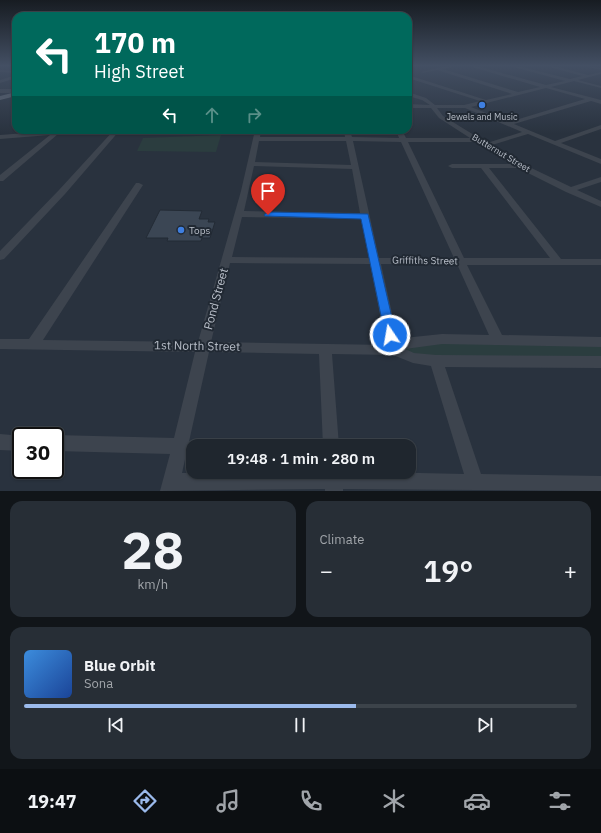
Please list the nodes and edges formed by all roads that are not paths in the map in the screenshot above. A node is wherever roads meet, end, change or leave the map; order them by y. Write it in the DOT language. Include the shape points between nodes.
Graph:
graph roads {
  1 [pos="444,88"];
  2 [pos="499,88"];
  3 [pos="542,88"];
  4 [pos="549,88"];
  5 [pos="0,92"];
  6 [pos="12,93"];
  7 [pos="12,94"];
  8 [pos="519,94"];
  9 [pos="412,95"];
  10 [pos="0,98"];
  11 [pos="591,99"];
  12 [pos="487,102"];
  13 [pos="601,102"];
  14 [pos="412,106"];
  15 [pos="433,106"];
  16 [pos="467,107"];
  17 [pos="508,124"];
  18 [pos="601,127"];
  19 [pos="529,132"];
  20 [pos="29,134"];
  21 [pos="54,134"];
  22 [pos="114,134"];
  23 [pos="257,134"];
  24 [pos="401,134"];
  25 [pos="348,135"];
  26 [pos="0,137"];
  27 [pos="403,140"];
  28 [pos="479,140"];
  29 [pos="555,143"];
  30 [pos="486,145"];
  31 [pos="601,162"];
  32 [pos="251,164"];
  33 [pos="452,166"];
  34 [pos="483,166"];
  35 [pos="520,166"];
  36 [pos="355,167"];
  37 [pos="0,179"];
  38 [pos="601,180"];
  39 [pos="139,185"];
  40 [pos="570,190"];
  41 [pos="601,204"];
  42 [pos="239,214"];
  43 [pos="365,216"];
  44 [pos="0,257"];
  45 [pos="226,260"];
  46 [pos="374,260"];
  47 [pos="461,261"];
  48 [pos="558,262"];
  49 [pos="601,262"];
  50 [pos="497,339"];
  51 [pos="601,342"];
  52 [pos="0,344"];
  53 [pos="32,345"];
  54 [pos="204,346"];
  55 [pos="325,349"];
  56 [pos="394,350"];
  57 [pos="436,361"];
  58 [pos="601,362"];
  59 [pos="331,439"];
  60 [pos="0,442"];
  61 [pos="12,443"];
  62 [pos="64,443"];
  63 [pos="180,446"];
  64 [pos="333,481"];
  65 [pos="601,485"];
  66 [pos="477,486"];
  67 [pos="170,487"];
  1 -- 12 [label="street"];
  2 -- 8 [label="street"];
  3 -- 8 [label="street"];
  4 -- 11 [label="street"];
  5 -- 6 [label="street"];
  7 -- 10 [label="main road"];
  8 -- 12 [label="street"];
  9 -- 15 [label="street, Butternut Street" via="428,101"];
  11 -- 13 [label="street"];
  11 -- 17 [label="street"];
  12 -- 16 [label="street"];
  14 -- 15 [label="street"];
  15 -- 16 [label="street"];
  15 -- 28 [label="street, Butternut Street" via="438,114"];
  16 -- 17 [label="street"];
  17 -- 19 [label="street"];
  18 -- 29 [label="street"];
  19 -- 29 [label="street"];
  19 -- 30 [label="street"];
  20 -- 26 [label="street"];
  21 -- 37 [label="street"];
  22 -- 44 [label="street"];
  23 -- 25 [label="street"];
  23 -- 32 [label="street, Pond Street"];
  24 -- 27 [label="street"];
  25 -- 27 [label="street"];
  25 -- 36 [label="street"];
  27 -- 28 [label="street"];
  27 -- 47 [label="street"];
  28 -- 30 [label="street, Butternut Street"];
  29 -- 31 [label="street"];
  30 -- 35 [label="street, Butternut Street"];
  32 -- 36 [label="street"];
  32 -- 42 [label="street, Pond Street"];
  33 -- 34 [label="street"];
  34 -- 35 [label="street"];
  34 -- 48 [label="street"];
  35 -- 40 [label="street, Butternut Street"];
  36 -- 43 [label="street"];
  38 -- 40 [label="street"];
  39 -- 53 [label="street"];
  40 -- 41 [label="street, Butternut Street"];
  42 -- 43 [label="street"];
  42 -- 45 [label="street, Pond Street"];
  43 -- 46 [label="street"];
  45 -- 46 [label="street, Griffiths Street"];
  45 -- 54 [label="street, Pond Street"];
  46 -- 47 [label="street, Griffiths Street"];
  46 -- 56 [label="street"];
  47 -- 48 [label="street, Griffiths Street"];
  47 -- 50 [label="street"];
  48 -- 49 [label="street, Griffiths Street"];
  50 -- 51 [label="street, 1st North Street"];
  50 -- 56 [label="street, 1st North Street" via="424,340 404,343"];
  52 -- 53 [label="street, 1st North Street"];
  53 -- 54 [label="street, 1st North Street"];
  54 -- 55 [label="street, 1st North Street"];
  54 -- 63 [label="street, Pond Street"];
  55 -- 56 [label="street, 1st North Street"];
  55 -- 59 [label="street"];
  56 -- 57 [label="street, 1st North Street" via="413,358"];
  57 -- 58 [label="street, 1st North Street"];
  57 -- 66 [label="street"];
  60 -- 61 [label="street"];
  62 -- 63 [label="street"];
  63 -- 67 [label="street, Pond Street"];
  64 -- 66 [label="street"];
  64 -- 67 [label="street"];
  65 -- 66 [label="street"];
}
